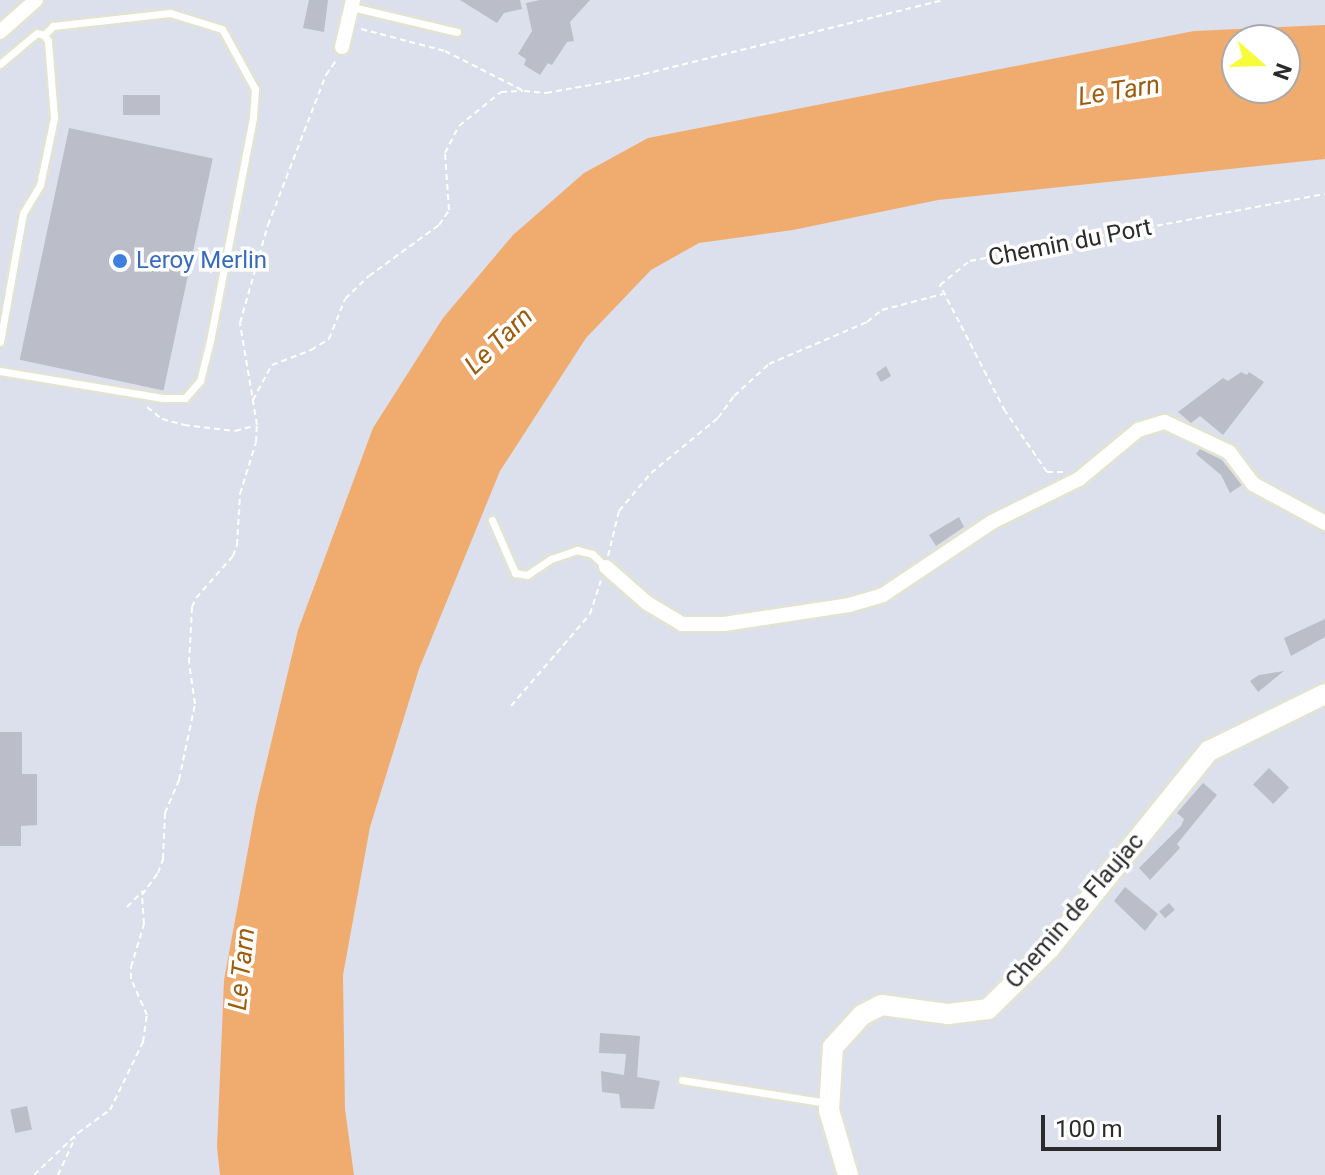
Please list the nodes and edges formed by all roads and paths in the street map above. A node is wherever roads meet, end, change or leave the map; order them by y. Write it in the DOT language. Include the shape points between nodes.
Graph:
graph roads {
  1 [pos="36,0"];
  2 [pos="944,0"];
  3 [pos="352,3"];
  4 [pos="348,25"];
  5 [pos="0,32"];
  6 [pos="457,32"];
  7 [pos="44,35"];
  8 [pos="342,47"];
  9 [pos="0,64"];
  10 [pos="524,91"];
  11 [pos="1325,194"];
  12 [pos="944,294"];
  13 [pos="0,342"];
  14 [pos="0,371"];
  15 [pos="136,394"];
  16 [pos="253,400"];
  17 [pos="257,425"];
  18 [pos="1071,473"];
  19 [pos="492,520"];
  20 [pos="1325,523"];
  21 [pos="606,567"];
  22 [pos="1325,694"];
  23 [pos="511,706"];
  24 [pos="145,889"];
  25 [pos="127,907"];
  26 [pos="682,1080"];
  27 [pos="829,1103"];
  28 [pos="78,1133"];
  29 [pos="34,1175"];
  30 [pos="58,1175"];
  31 [pos="848,1175"];
  1 -- 5 [label="street"];
  2 -- 10 [label="path" via="624,79 546,93"];
  3 -- 4 [label="street"];
  3 -- 6 [label="lane"];
  4 -- 8 [label="street"];
  4 -- 10 [label="path" via="445,51"];
  7 -- 9 [label="lane" via="37,33"];
  7 -- 13 [label="lane" via="54,118 40,185 23,213"];
  7 -- 15 [label="lane" via="53,26 170,13 222,29 255,89 200,381 185,398"];
  8 -- 16 [label="path" via="304,131 244,303 241,340"];
  10 -- 16 [label="path" via="501,92 459,126 445,153 449,210 439,225 345,299 329,339 272,365"];
  11 -- 12 [label="path, Chemin du Port" via="970,261 940,285"];
  12 -- 18 [label="path" via="1005,411 1047,472"];
  12 -- 21 [label="path" via="882,310 867,322 769,364 718,418 651,473 619,511"];
  14 -- 15 [label="lane"];
  15 -- 17 [label="path" via="162,419 184,425 235,431"];
  16 -- 17 [label="path"];
  17 -- 24 [label="path" via="240,494 237,545 192,607 189,663 194,713 179,780 165,813 163,859"];
  19 -- 21 [label="lane" via="515,573 527,575 577,550 592,554"];
  20 -- 21 [label="street" via="1253,484 1229,452 1165,422 1138,430 1079,479 992,522 883,595 849,605 724,624 682,624 647,603"];
  21 -- 23 [label="path" via="590,614"];
  22 -- 27 [label="street, Chemin de Flaujac" via="1209,751 1049,949 988,1009 948,1014 882,1005 862,1015 833,1047"];
  24 -- 25 [label="path"];
  24 -- 28 [label="path" via="144,924 131,967 147,1015 143,1042 110,1110"];
  26 -- 27 [label="lane"];
  27 -- 31 [label="street, Chemin de Flaujac"];
  28 -- 29 [label="path"];
  28 -- 30 [label="path"];
}
